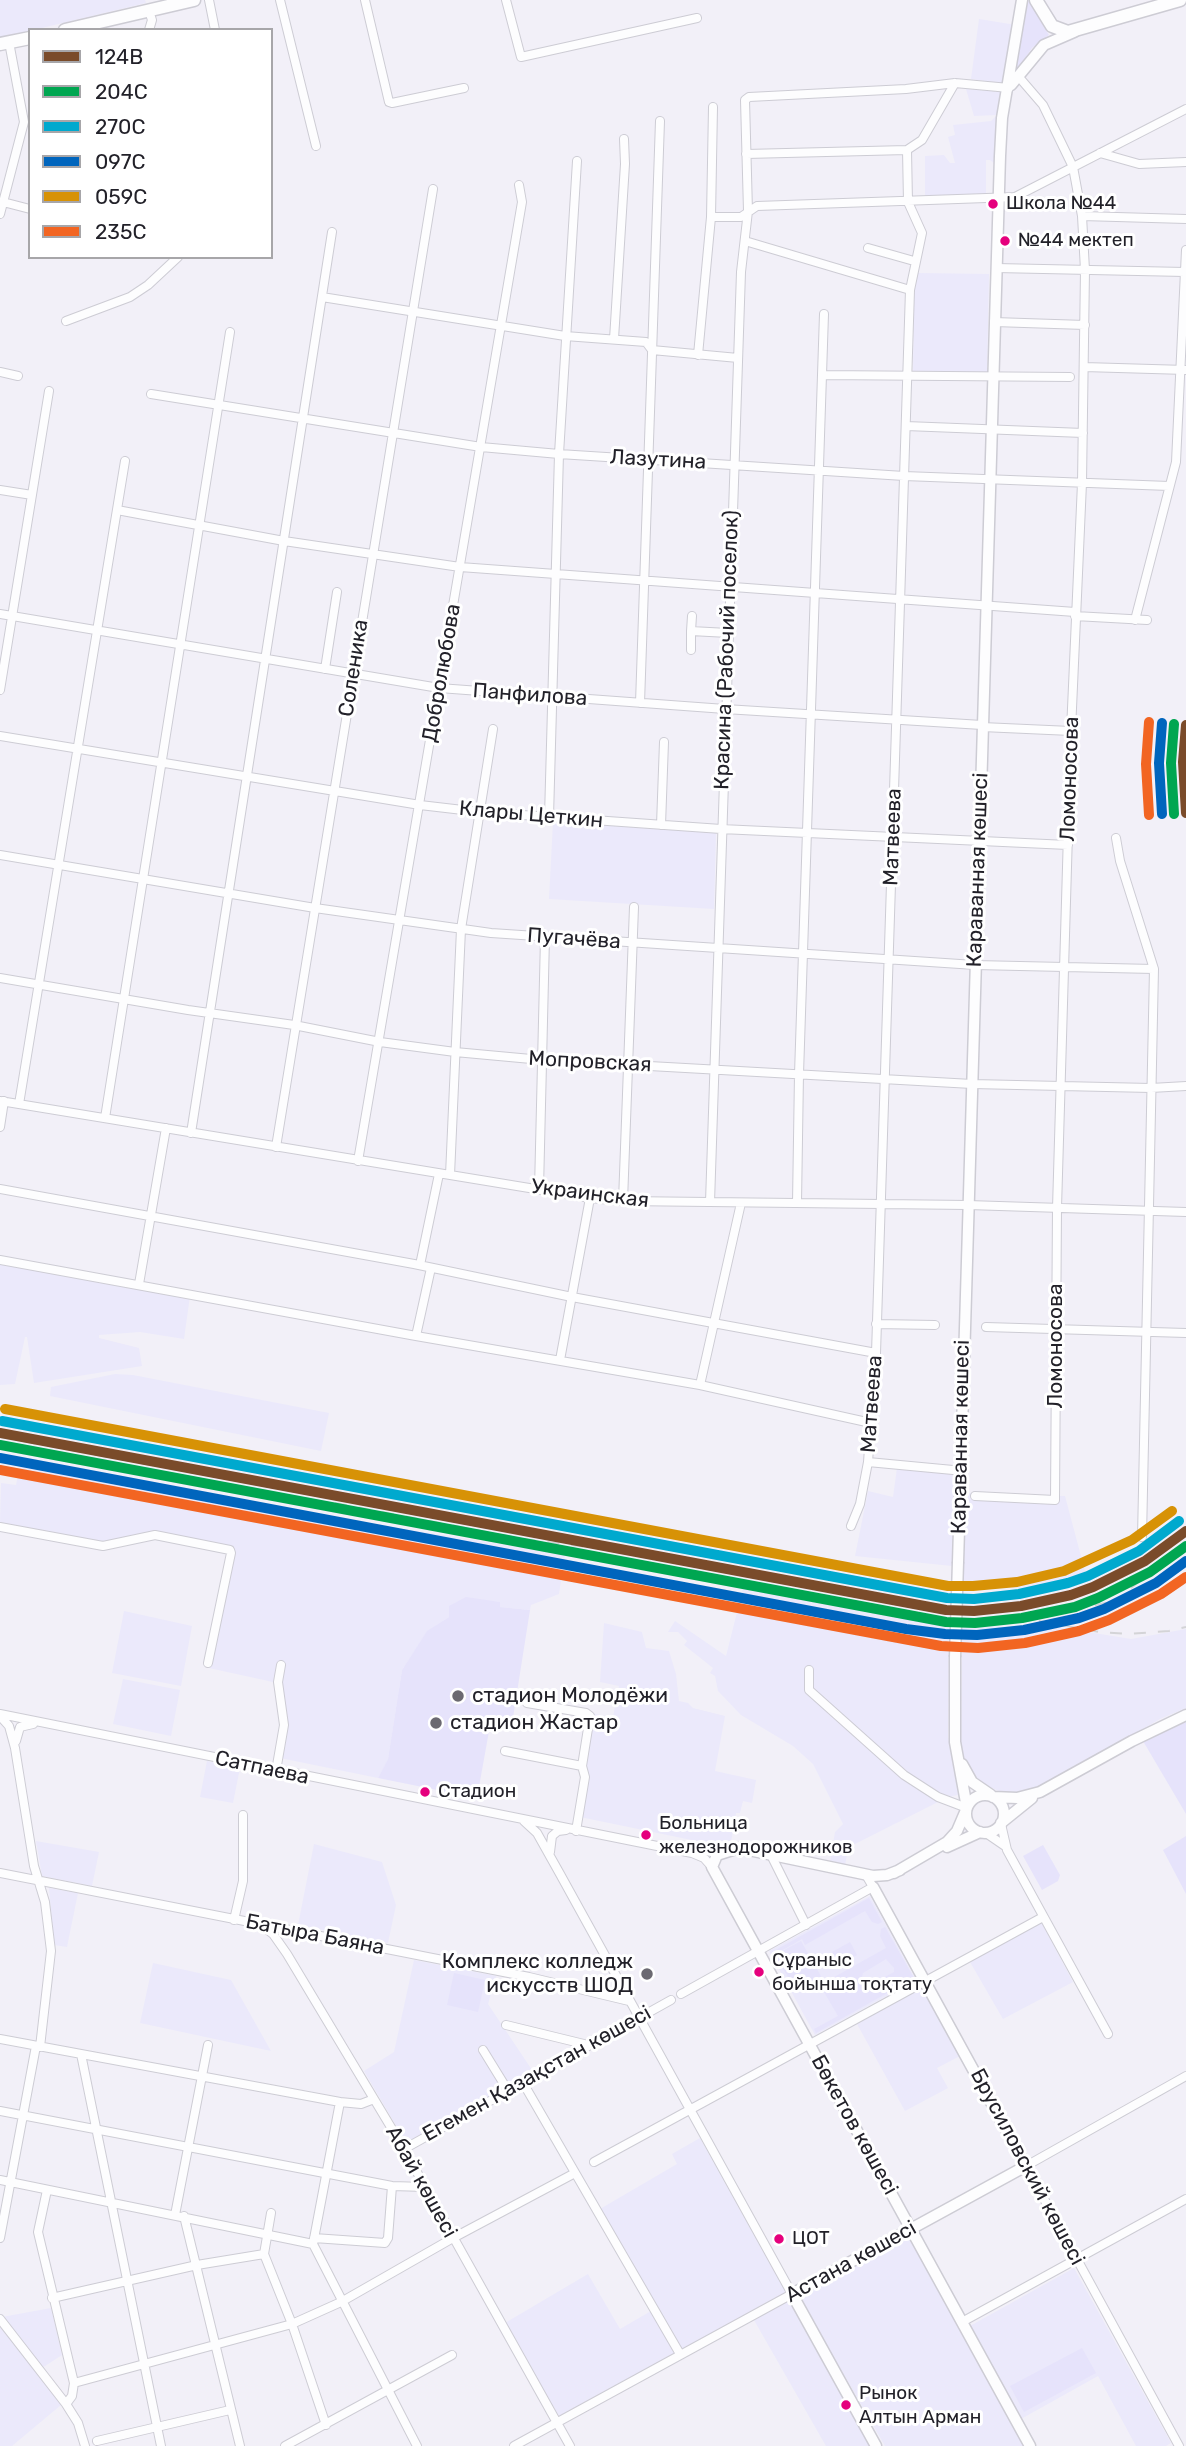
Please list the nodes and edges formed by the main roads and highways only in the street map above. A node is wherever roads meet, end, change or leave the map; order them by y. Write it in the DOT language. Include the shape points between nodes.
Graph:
graph roads {
  1 [pos="194,0"];
  2 [pos="1022,0"];
  3 [pos="1035,0"];
  4 [pos="1180,0"];
  5 [pos="73,28"];
  6 [pos="1074,32"];
  7 [pos="28,38"];
  8 [pos="5,43"];
  9 [pos="1009,88"];
  10 [pos="1186,1715"];
  11 [pos="955,1742"];
  12 [pos="1040,1793"];
  13 [pos="993,1796"];
  14 [pos="967,1809"];
  15 [pos="1001,1824"];
  16 [pos="983,1832"];
  17 [pos="900,1870"];
  18 [pos="873,1888"];
  19 [pos="1026,2166"];
  20 [pos="911,2229"];
  21 [pos="876,2446"];
  22 [pos="1030,2446"];
  1 -- 5 [label="highway"];
  2 -- 9 [label="main road, Караванная көшесі"];
  3 -- 6 [label="highway" via="1052,26"];
  4 -- 6 [label="highway"];
  6 -- 9 [label="main road" via="1045,44"];
  7 -- 8 [label="highway"];
  9 -- 11 [label="main road, Караванная көшесі, bridge" via="1002,118 989,479"];
  10 -- 12 [label="main road"];
  11 -- 13 [label="main road, Караванная көшесі" via="968,1777"];
  11 -- 14 [label="main road, Караванная көшесі"];
  12 -- 13 [label="main road" via="1017,1798"];
  12 -- 15 [label="main road"];
  13 -- 14 [label="main road" via="978,1796"];
  13 -- 15 [label="main road" via="1004,1810"];
  14 -- 16 [label="main road" via="970,1825"];
  14 -- 17 [label="main road" via="947,1842"];
  15 -- 16 [label="main road"];
  16 -- 18 [label="main road"];
  17 -- 18 [label="main road"];
  17 -- 20 [label="main road, Бөкетов көшесі" via="867,1876 733,1848 717,1855 712,1867"];
  18 -- 19 [label="main road, Брусиловский көшесі"];
  19 -- 20 [label="main road, Астана көшесі"];
  20 -- 21 [label="main road, Астана көшесі" via="792,2294"];
  20 -- 22 [label="main road, Бөкетов көшесі"];
}
